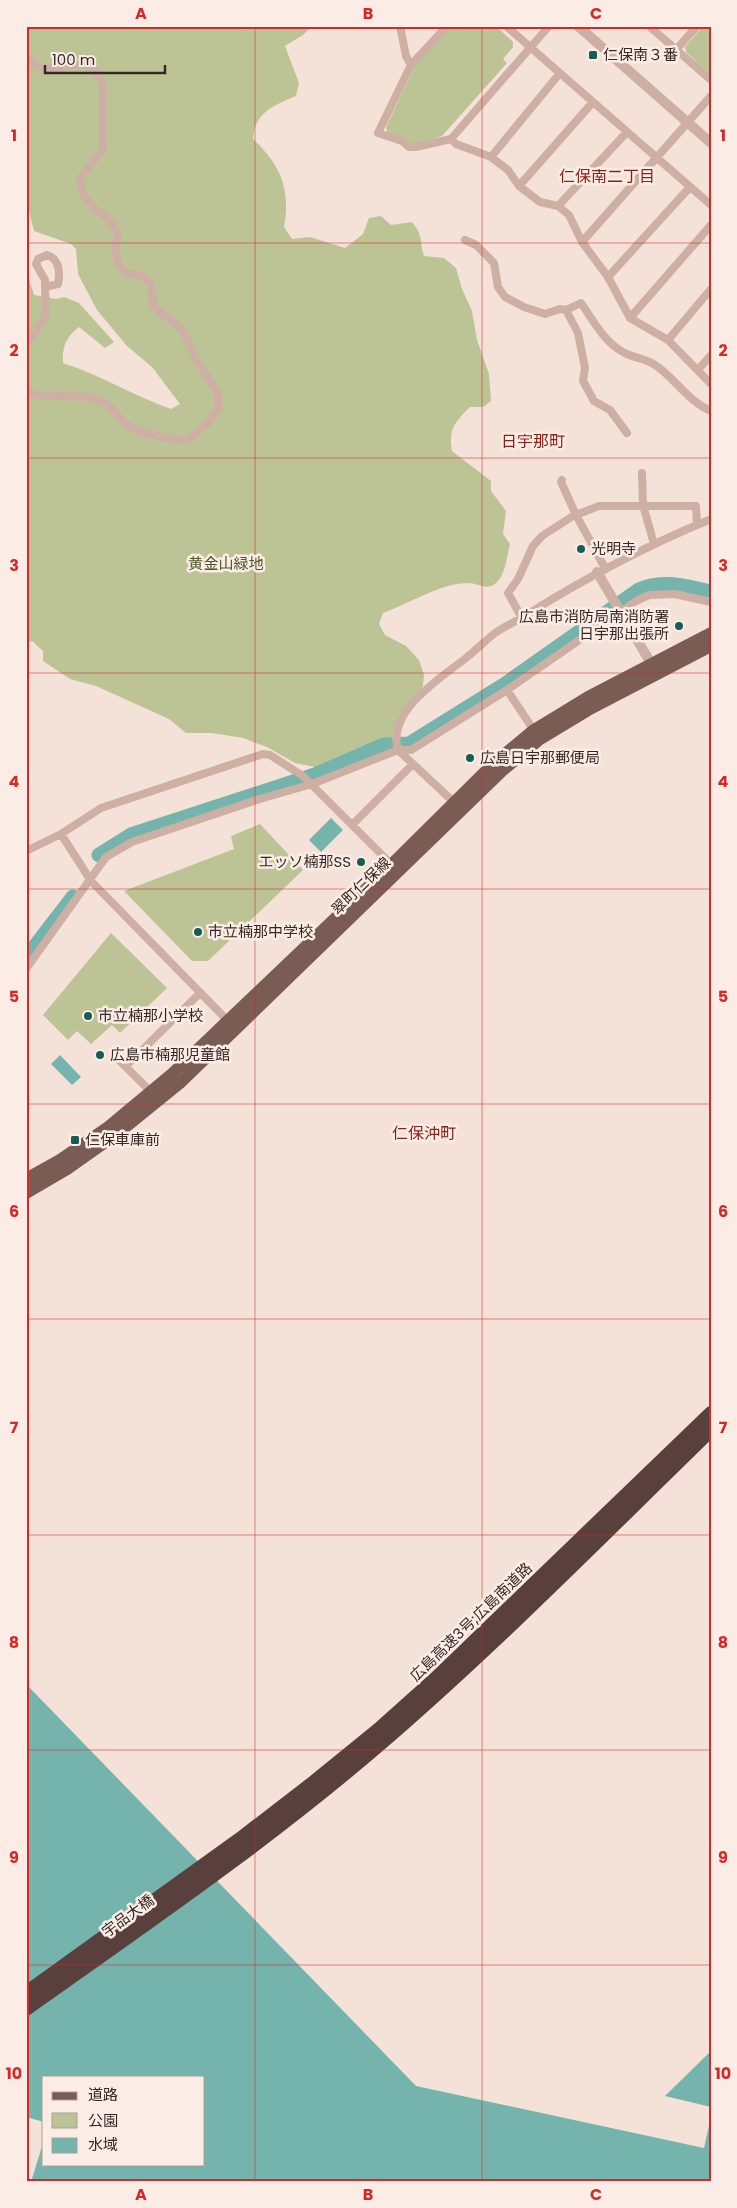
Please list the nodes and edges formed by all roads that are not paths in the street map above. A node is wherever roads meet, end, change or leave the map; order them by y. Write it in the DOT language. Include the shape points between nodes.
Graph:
graph roads {
  1 [pos="400,26"];
  2 [pos="447,26"];
  3 [pos="506,26"];
  4 [pos="549,26"];
  5 [pos="578,26"];
  6 [pos="649,26"];
  7 [pos="697,26"];
  8 [pos="530,47"];
  9 [pos="676,50"];
  10 [pos="26,56"];
  11 [pos="411,65"];
  12 [pos="560,73"];
  13 [pos="711,80"];
  14 [pos="711,96"];
  15 [pos="593,102"];
  16 [pos="688,123"];
  17 [pos="627,132"];
  18 [pos="451,139"];
  19 [pos="711,143"];
  20 [pos="490,157"];
  21 [pos="658,158"];
  22 [pos="519,186"];
  23 [pos="690,187"];
  24 [pos="711,205"];
  25 [pos="558,206"];
  26 [pos="711,225"];
  27 [pos="465,240"];
  28 [pos="582,242"];
  29 [pos="608,276"];
  30 [pos="46,287"];
  31 [pos="711,289"];
  32 [pos="566,310"];
  33 [pos="630,318"];
  34 [pos="668,340"];
  35 [pos="26,345"];
  36 [pos="711,355"];
  37 [pos="698,370"];
  38 [pos="711,384"];
  39 [pos="26,388"];
  40 [pos="711,411"];
  41 [pos="627,434"];
  42 [pos="642,473"];
  43 [pos="562,480"];
  44 [pos="643,505"];
  45 [pos="576,515"];
  46 [pos="711,519"];
  47 [pos="697,525"];
  48 [pos="654,544"];
  49 [pos="601,570"];
  50 [pos="711,602"];
  51 [pos="618,608"];
  52 [pos="522,618"];
  53 [pos="711,632"];
  54 [pos="711,646"];
  55 [pos="655,670"];
  56 [pos="507,690"];
  57 [pos="537,734"];
  58 [pos="397,746"];
  59 [pos="413,764"];
  60 [pos="308,780"];
  61 [pos="458,806"];
  62 [pos="352,825"];
  63 [pos="61,834"];
  64 [pos="26,851"];
  65 [pos="395,868"];
  66 [pos="91,881"];
  67 [pos="26,969"];
  68 [pos="200,993"];
  69 [pos="232,1025"];
  70 [pos="114,1055"];
  71 [pos="126,1066"];
  72 [pos="151,1092"];
  73 [pos="26,1179"];
  74 [pos="26,1193"];
  75 [pos="711,1413"];
  76 [pos="711,1430"];
  77 [pos="240,1839"];
  78 [pos="249,1850"];
  79 [pos="26,1993"];
  80 [pos="26,2009"];
  1 -- 11 [label="street"];
  2 -- 11 [label="street"];
  3 -- 8 [label="street"];
  4 -- 8 [label="street"];
  5 -- 16 [label="street"];
  6 -- 9 [label="street"];
  7 -- 9 [label="street"];
  8 -- 12 [label="street"];
  8 -- 18 [label="street"];
  9 -- 13 [label="street"];
  10 -- 39 [label="street" via="32,64 47,70 86,64 96,71 103,85 102,149 80,178 83,195 109,219 118,234 115,250 118,263 126,273 142,276 151,284 153,307 181,328 217,392 218,407 209,422 188,440 175,440 138,431 126,424 107,404 90,397 34,395"];
  11 -- 18 [label="street" via="378,133 416,148"];
  12 -- 15 [label="street"];
  12 -- 20 [label="street"];
  14 -- 16 [label="street"];
  15 -- 17 [label="street"];
  15 -- 22 [label="street"];
  16 -- 19 [label="street"];
  16 -- 21 [label="street"];
  17 -- 21 [label="street"];
  17 -- 25 [label="street"];
  18 -- 20 [label="street"];
  20 -- 22 [label="street" via="508,170"];
  21 -- 23 [label="street"];
  21 -- 28 [label="street"];
  22 -- 25 [label="street" via="540,202"];
  23 -- 24 [label="street"];
  23 -- 29 [label="street"];
  25 -- 28 [label="street" via="569,215"];
  26 -- 33 [label="street"];
  27 -- 32 [label="street" via="476,245 494,263 498,287 506,297 546,314"];
  28 -- 29 [label="street"];
  29 -- 33 [label="street"];
  30 -- 35 [label="street" via="46,315"];
  31 -- 34 [label="street"];
  32 -- 40 [label="street" via="581,303 609,342 624,353 660,367 692,400"];
  32 -- 41 [label="street" via="578,333 583,381 594,401 610,410"];
  33 -- 34 [label="street"];
  34 -- 37 [label="street"];
  36 -- 37 [label="street"];
  37 -- 38 [label="street"];
  42 -- 44 [label="street"];
  43 -- 45 [label="street"];
  44 -- 45 [label="street" via="599,506"];
  44 -- 47 [label="street" via="696,506"];
  44 -- 48 [label="street"];
  45 -- 49 [label="street"];
  45 -- 52 [label="street" via="542,536 533,546 518,580 508,593"];
  46 -- 47 [label="street"];
  47 -- 48 [label="street"];
  48 -- 49 [label="street"];
  49 -- 51 [label="street"];
  49 -- 52 [label="street"];
  50 -- 51 [label="street" via="675,594 649,595"];
  51 -- 55 [label="street"];
  51 -- 56 [label="street"];
  52 -- 58 [label="street" via="496,633 422,693 397,727"];
  53 -- 55 [label="main road, 翠町仁保線"];
  54 -- 55 [label="main road, 翠町仁保線"];
  55 -- 57 [label="main road, 翠町仁保線" via="588,697"];
  56 -- 57 [label="street"];
  56 -- 58 [label="street" via="411,750"];
  57 -- 61 [label="main road, 翠町仁保線" via="494,762"];
  58 -- 59 [label="street"];
  58 -- 60 [label="street"];
  59 -- 61 [label="street"];
  59 -- 62 [label="street"];
  60 -- 62 [label="street"];
  60 -- 63 [label="street" via="270,755 263,754 101,808"];
  60 -- 66 [label="street" via="132,842 106,857"];
  61 -- 65 [label="main road, 翠町仁保線"];
  62 -- 65 [label="street"];
  63 -- 64 [label="street"];
  63 -- 66 [label="street"];
  65 -- 69 [label="main road, 翠町仁保線"];
  66 -- 67 [label="street"];
  66 -- 68 [label="street"];
  68 -- 69 [label="street"];
  68 -- 71 [label="street"];
  69 -- 72 [label="main road, 翠町仁保線"];
  69 -- 74 [label="main road, 翠町仁保線" via="181,1082 118,1133"];
  70 -- 71 [label="street"];
  71 -- 72 [label="street"];
  72 -- 73 [label="main road, 翠町仁保線" via="107,1128"];
  75 -- 77 [label="highway, 広島高速3号;広島南道路" via="435,1679 314,1782"];
  76 -- 78 [label="highway, 広島高速3号;広島南道路" via="443,1688 324,1791"];
  77 -- 79 [label="highway, 宇品大橋"];
  78 -- 80 [label="highway, 宇品大橋"];
}
